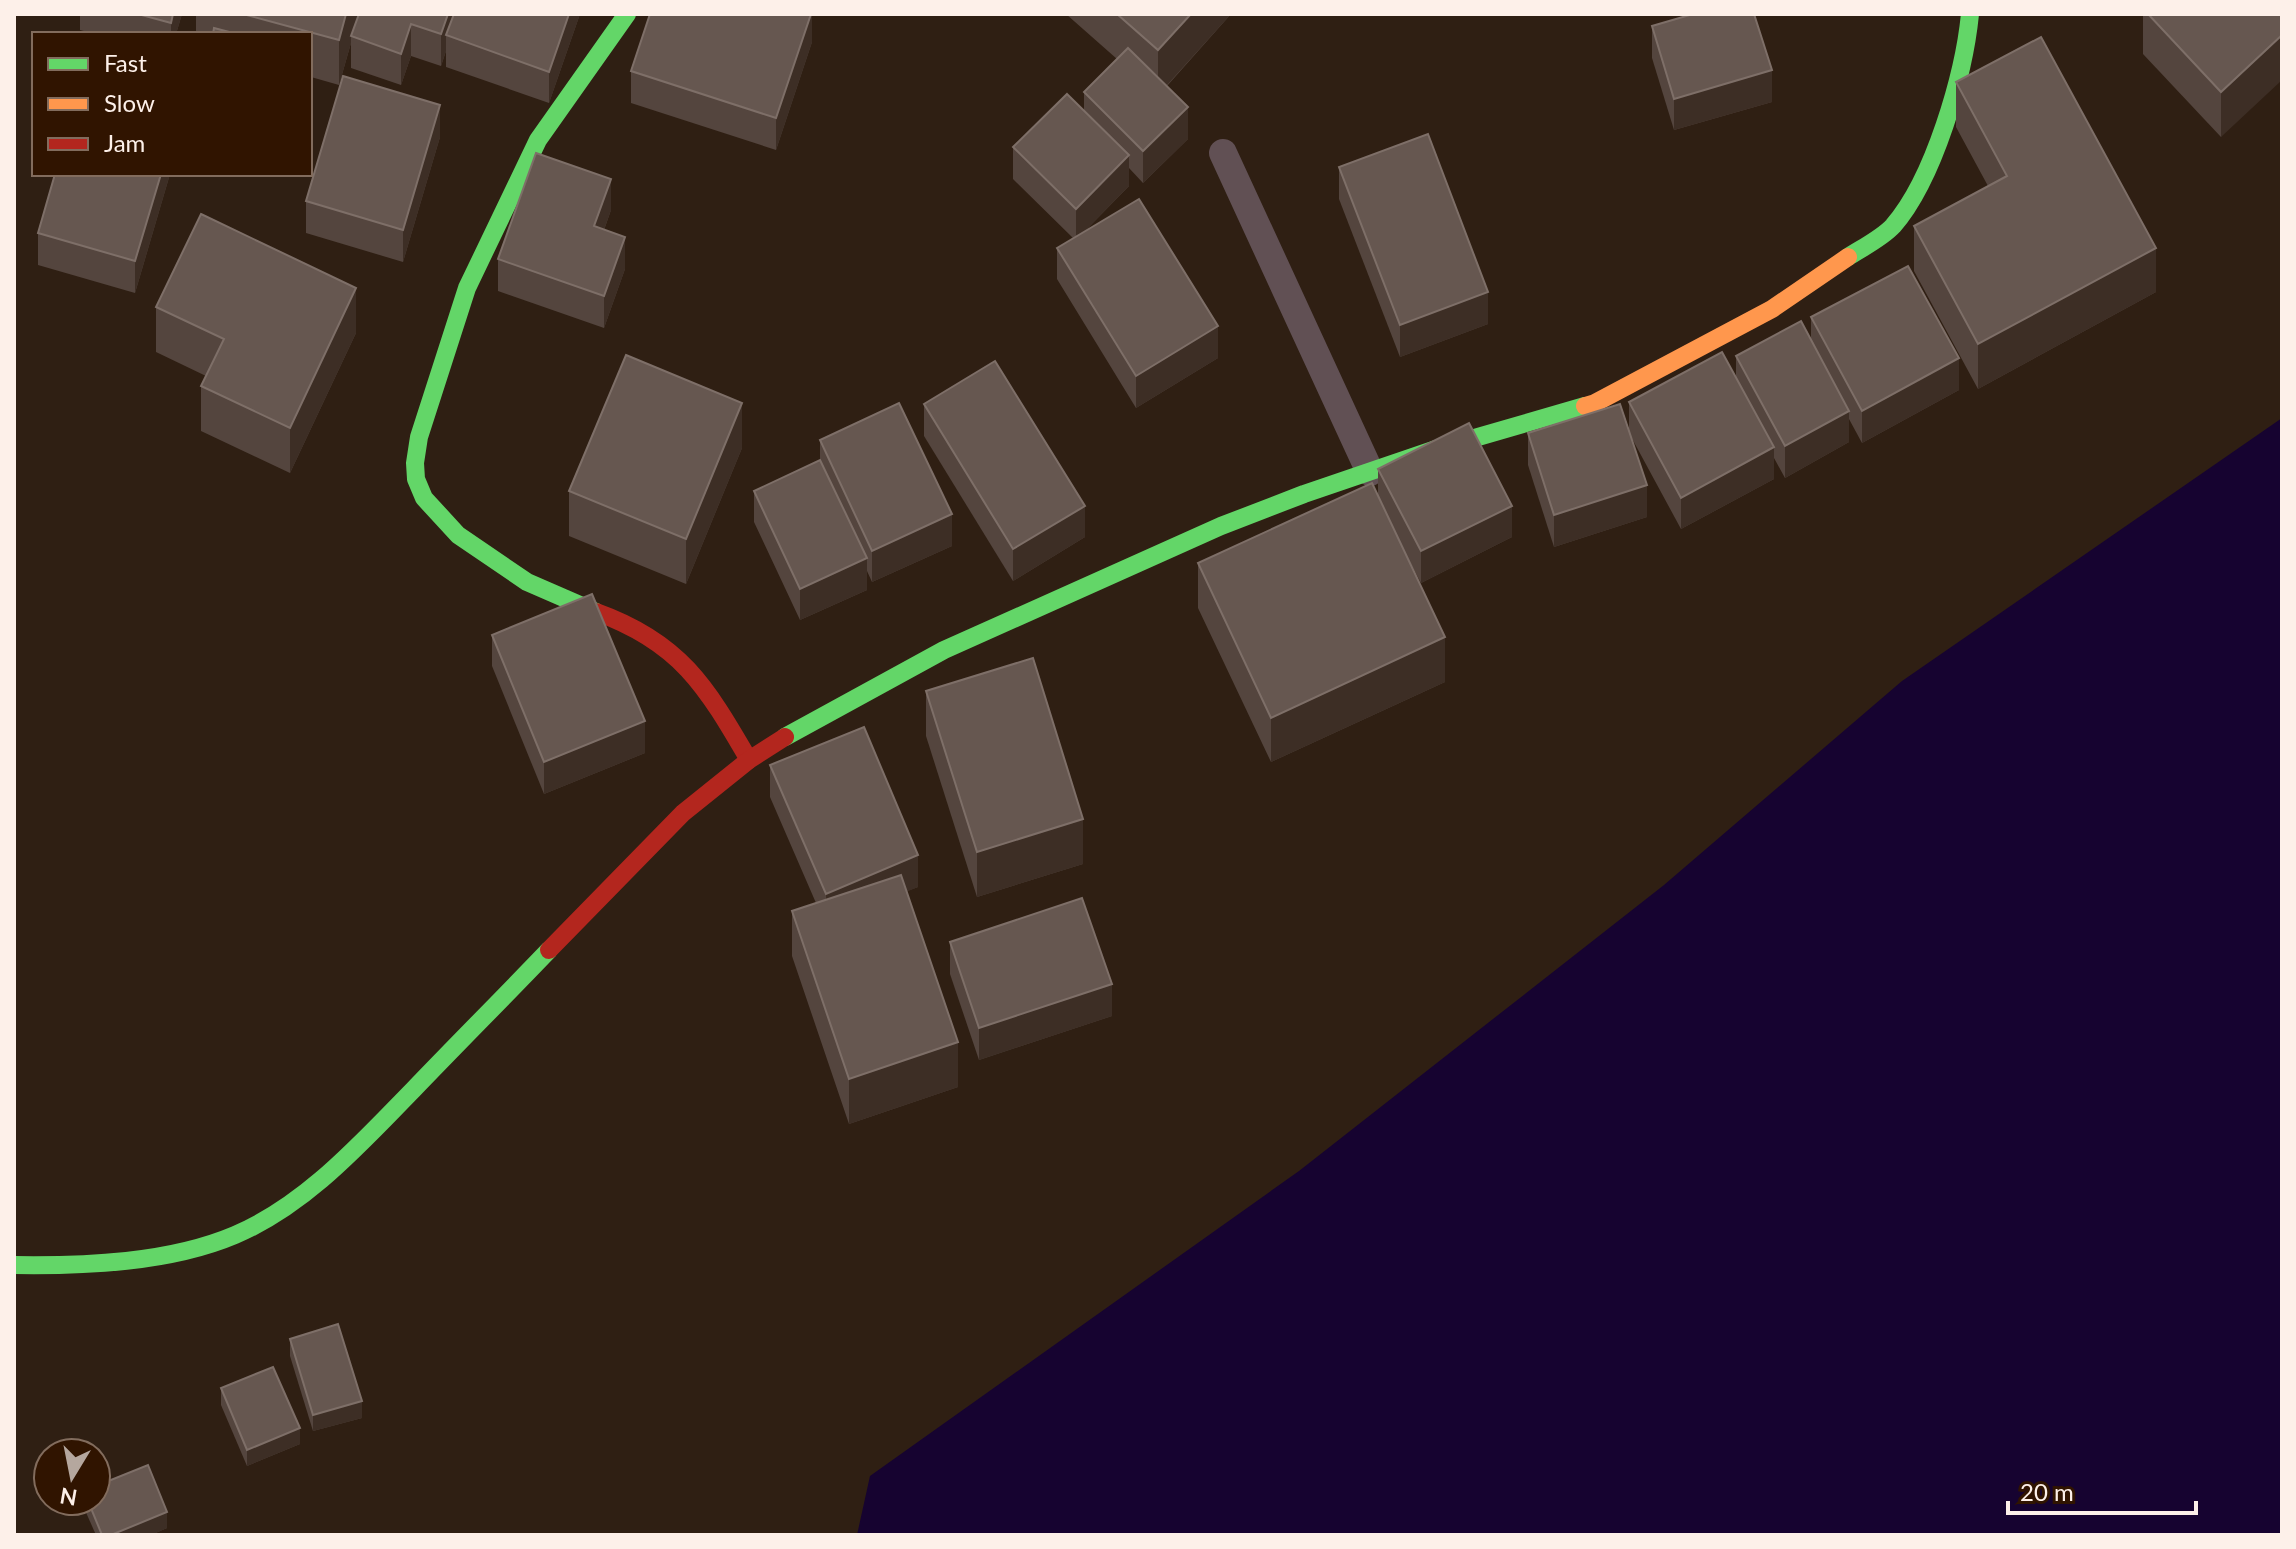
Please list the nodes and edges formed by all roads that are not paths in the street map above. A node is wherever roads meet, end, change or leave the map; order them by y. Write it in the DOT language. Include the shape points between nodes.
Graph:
graph roads {
  1 [pos="627,14"];
  2 [pos="1970,14"];
  3 [pos="1223,153"];
  4 [pos="1370,472"];
  5 [pos="749,760"];
  6 [pos="14,1265"];
  1 -- 5 [label="street" via="538,140 467,288 419,437 416,479 442,523 501,567 651,636 679,657 706,686"];
  2 -- 4 [label="street" via="1951,104 1922,182 1892,227 1772,309 1595,403"];
  3 -- 4 [label="lane"];
  4 -- 5 [label="street" via="1221,526 944,650"];
  5 -- 6 [label="street" via="683,813 364,1140 293,1203 235,1235 165,1255 80,1266"];
}
